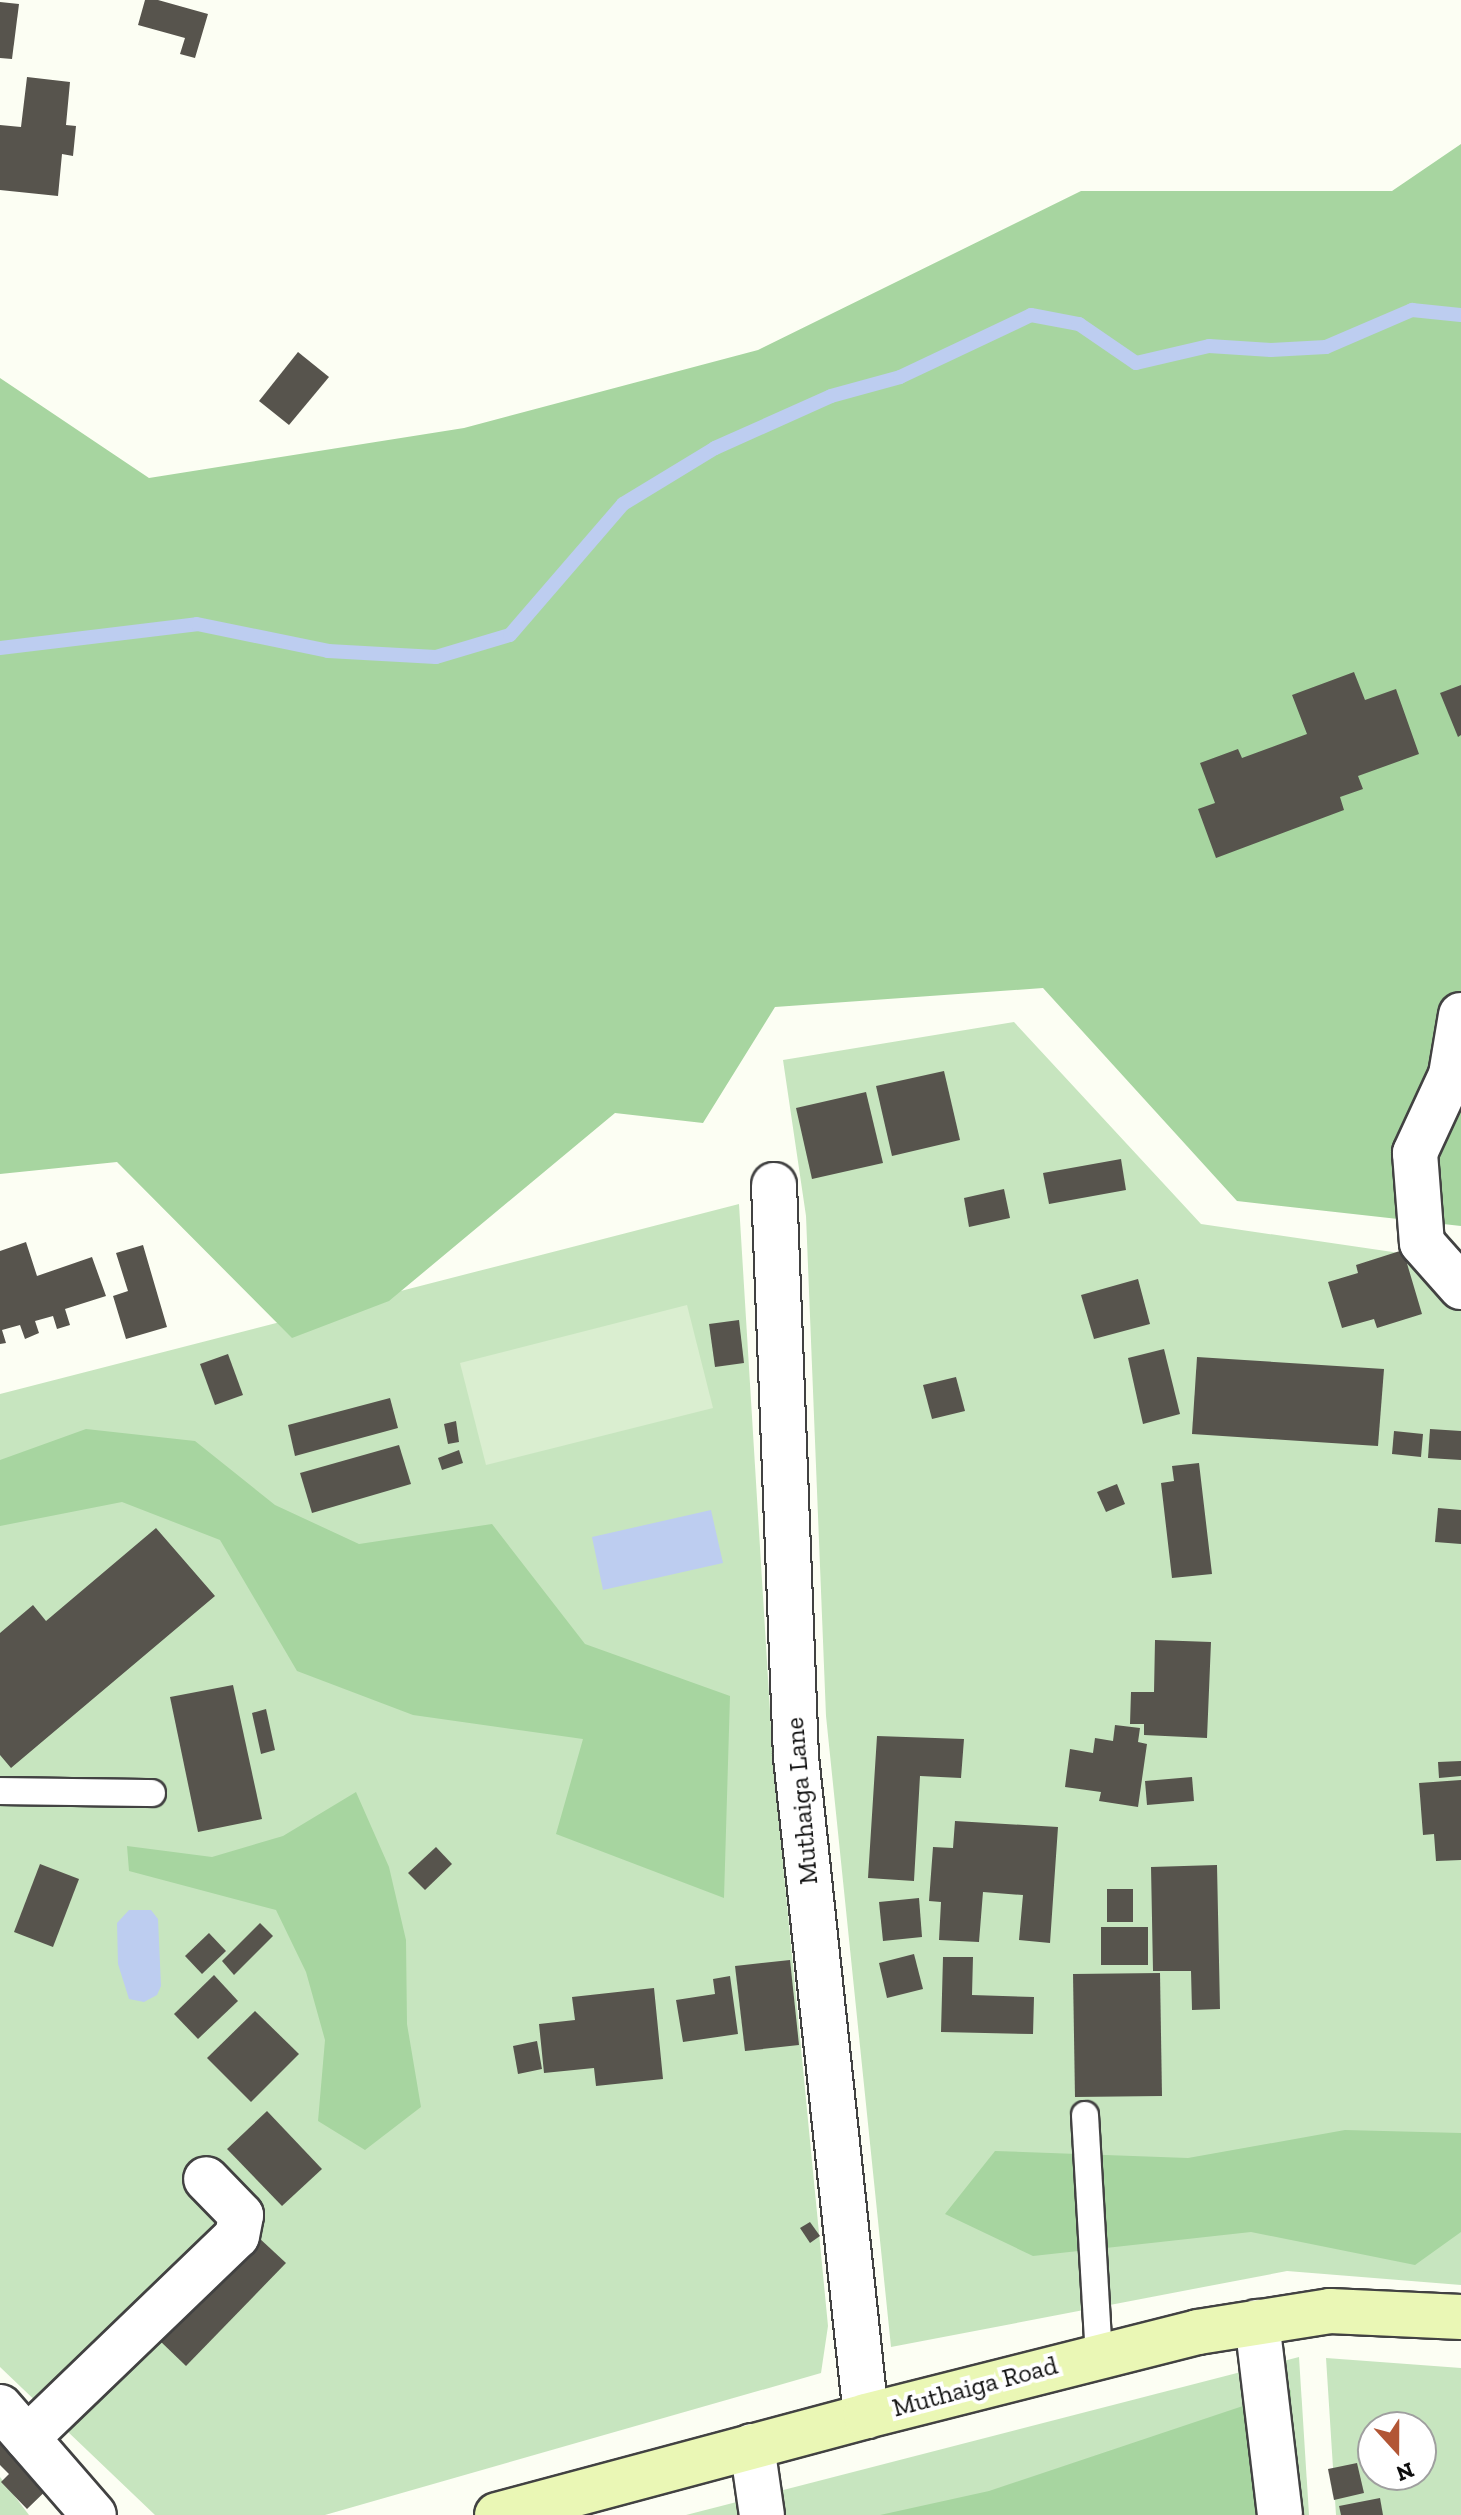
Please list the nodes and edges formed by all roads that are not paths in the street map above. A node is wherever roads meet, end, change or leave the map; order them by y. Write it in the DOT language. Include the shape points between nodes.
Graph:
graph roads {
  1 [pos="1461,1015"];
  2 [pos="774,1185"];
  3 [pos="1461,1287"];
  4 [pos="0,1791"];
  5 [pos="152,1793"];
  6 [pos="1085,2115"];
  7 [pos="206,2179"];
  8 [pos="1461,2317"];
  9 [pos="1257,2322"];
  10 [pos="1099,2355"];
  11 [pos="866,2416"];
  12 [pos="13,2422"];
  13 [pos="752,2446"];
  14 [pos="94,2515"];
  15 [pos="497,2515"];
  16 [pos="762,2515"];
  17 [pos="1280,2515"];
  1 -- 3 [label="street" via="1451,1075 1415,1153 1422,1243"];
  2 -- 11 [label="street, Muthaiga Lane" via="796,1757"];
  4 -- 5 [label="lane"];
  6 -- 10 [label="lane"];
  7 -- 12 [label="street" via="241,2215 237,2236"];
  8 -- 9 [label="main road, Muthaiga Road" via="1330,2311"];
  9 -- 10 [label="main road, Muthaiga Road"];
  9 -- 17 [label="street"];
  10 -- 11 [label="main road, Muthaiga Road"];
  11 -- 13 [label="main road, Muthaiga Road"];
  12 -- 14 [label="street"];
  13 -- 15 [label="main road, Muthaiga Road"];
  13 -- 16 [label="street"];
}
